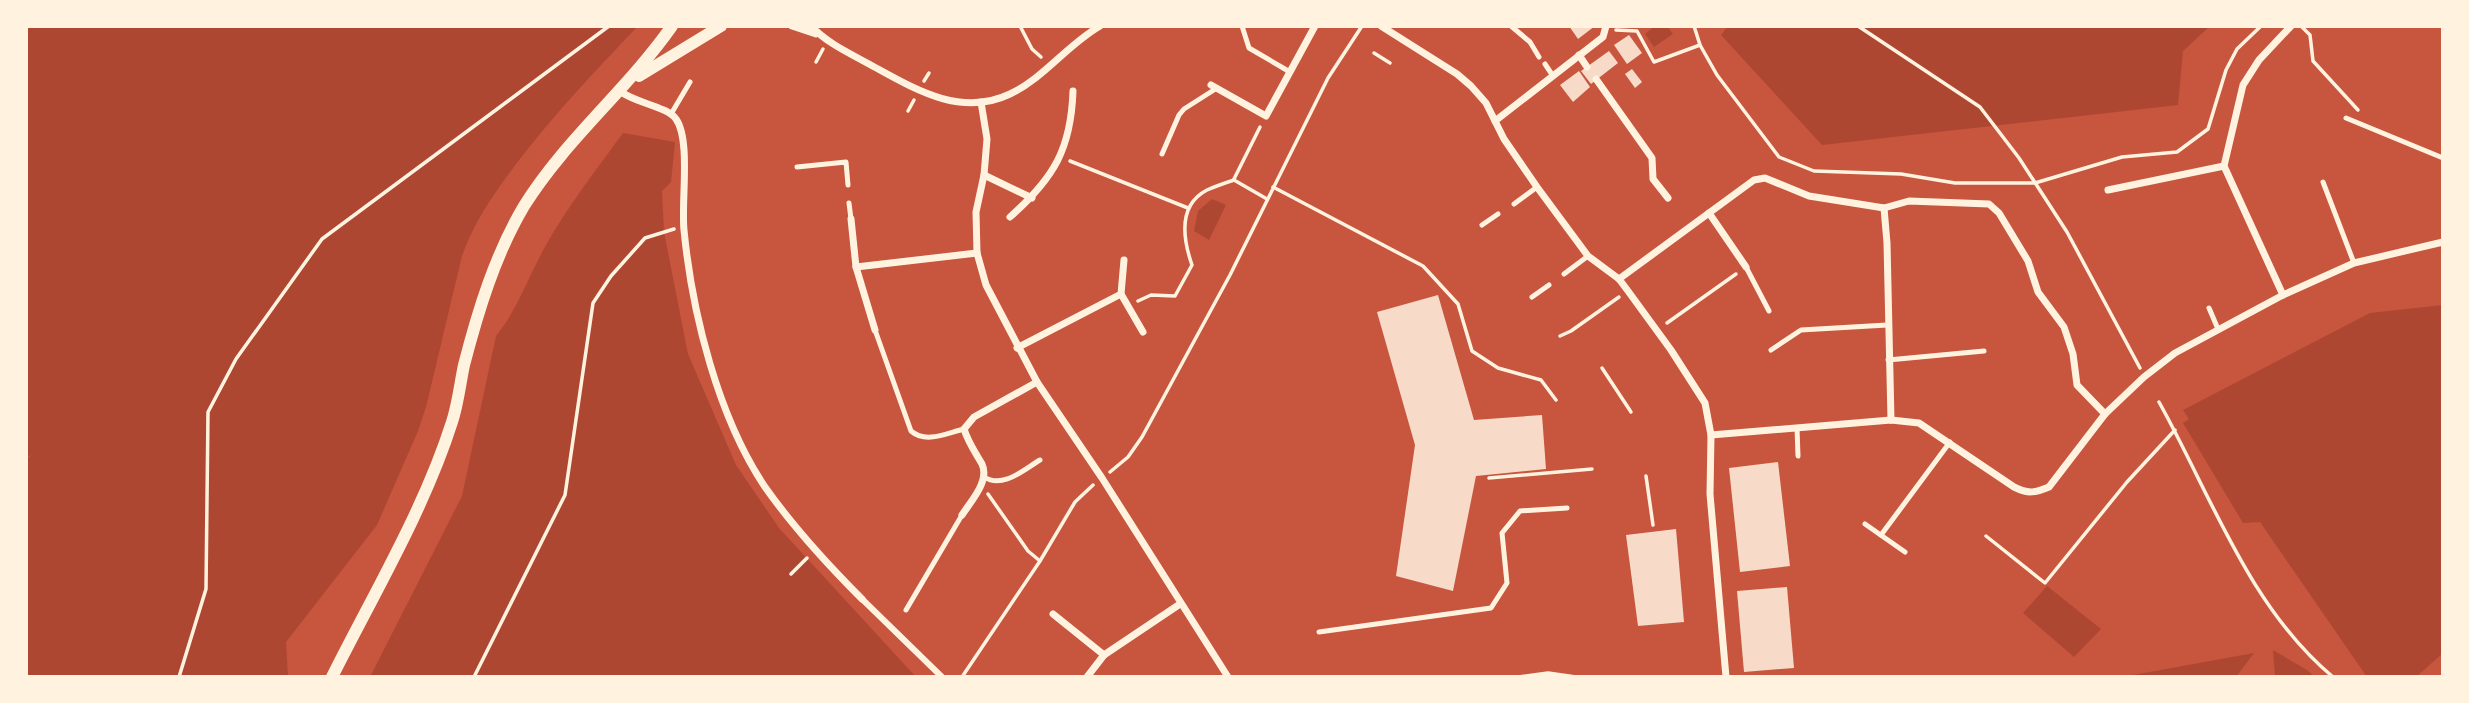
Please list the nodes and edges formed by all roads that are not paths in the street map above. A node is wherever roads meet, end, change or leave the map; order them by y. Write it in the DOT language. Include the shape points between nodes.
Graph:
graph roads {
  1 [pos="672,26"];
  2 [pos="721,26"];
  3 [pos="792,26"];
  4 [pos="811,26"];
  5 [pos="1100,26"];
  6 [pos="1242,26"];
  7 [pos="1315,26"];
  8 [pos="1381,26"];
  9 [pos="1511,26"];
  10 [pos="2291,26"];
  11 [pos="1606,28"];
  12 [pos="820,35"];
  13 [pos="1578,55"];
  14 [pos="1539,57"];
  15 [pos="1545,64"];
  16 [pos="1587,67"];
  17 [pos="1290,72"];
  18 [pos="1553,76"];
  19 [pos="1596,79"];
  20 [pos="690,82"];
  21 [pos="625,86"];
  22 [pos="1214,87"];
  23 [pos="1073,90"];
  24 [pos="981,102"];
  25 [pos="671,114"];
  26 [pos="2346,118"];
  27 [pos="1495,121"];
  28 [pos="1162,154"];
  29 [pos="2443,158"];
  30 [pos="2224,166"];
  31 [pos="797,167"];
  32 [pos="984,175"];
  33 [pos="2323,182"];
  34 [pos="848,185"];
  35 [pos="1537,187"];
  36 [pos="2108,190"];
  37 [pos="1032,198"];
  38 [pos="1668,198"];
  39 [pos="849,203"];
  40 [pos="1514,204"];
  41 [pos="1884,208"];
  42 [pos="1709,213"];
  43 [pos="1498,214"];
  44 [pos="1010,217"];
  45 [pos="851,219"];
  46 [pos="1482,225"];
  47 [pos="2443,242"];
  48 [pos="977,253"];
  49 [pos="1588,256"];
  50 [pos="1124,260"];
  51 [pos="2354,263"];
  52 [pos="856,267"];
  53 [pos="1746,267"];
  54 [pos="1564,274"];
  55 [pos="1619,279"];
  56 [pos="1549,285"];
  57 [pos="1121,294"];
  58 [pos="2283,295"];
  59 [pos="1532,297"];
  60 [pos="2208,308"];
  61 [pos="1769,311"];
  62 [pos="1887,325"];
  63 [pos="2218,329"];
  64 [pos="875,330"];
  65 [pos="1143,332"];
  66 [pos="1017,348"];
  67 [pos="1771,351"];
  68 [pos="1984,351"];
  69 [pos="1888,360"];
  70 [pos="1038,382"];
  71 [pos="2105,414"];
  72 [pos="1891,420"];
  73 [pos="1797,428"];
  74 [pos="964,429"];
  75 [pos="1711,435"];
  76 [pos="1950,442"];
  77 [pos="1798,456"];
  78 [pos="1040,460"];
  79 [pos="983,480"];
  80 [pos="1567,508"];
  81 [pos="962,515"];
  82 [pos="1866,524"];
  83 [pos="1881,535"];
  84 [pos="1905,552"];
  85 [pos="862,599"];
  86 [pos="1180,604"];
  87 [pos="906,610"];
  88 [pos="1053,614"];
  89 [pos="1319,632"];
  90 [pos="1104,655"];
  91 [pos="332,677"];
  92 [pos="942,677"];
  93 [pos="1087,677"];
  94 [pos="1228,677"];
  95 [pos="1726,677"];
  1 -- 21 [label="street"];
  2 -- 21 [label="street"];
  3 -- 12 [label="street"];
  4 -- 12 [label="street"];
  5 -- 24 [label="street" via="1032,81"];
  6 -- 17 [label="lane" via="1249,48"];
  7 -- 17 [label="street"];
  8 -- 27 [label="street" via="1457,74 1486,103"];
  9 -- 14 [label="lane"];
  10 -- 30 [label="street" via="2243,85"];
  11 -- 13 [label="street" via="1603,37"];
  12 -- 24 [label="street" via="914,89 940,99"];
  13 -- 16 [label="street"];
  13 -- 18 [label="street"];
  15 -- 18 [label="lane"];
  17 -- 22 [label="street" via="1266,116"];
  18 -- 27 [label="street"];
  19 -- 38 [label="street" via="1652,158 1653,179"];
  20 -- 25 [label="lane"];
  21 -- 25 [label="street" via="628,98"];
  21 -- 91 [label="street" via="562,153 524,207 503,249 481,306 453,420 428,486"];
  22 -- 28 [label="lane" via="1184,108"];
  23 -- 37 [label="street" via="1072,122 1060,158"];
  24 -- 32 [label="street" via="987,139"];
  25 -- 85 [label="street" via="682,135 683,227 711,369 739,439 764,485 815,552"];
  26 -- 29 [label="lane"];
  27 -- 35 [label="street"];
  30 -- 36 [label="street"];
  30 -- 58 [label="street"];
  31 -- 34 [label="lane" via="846,162"];
  32 -- 37 [label="street"];
  32 -- 48 [label="street" via="976,212"];
  33 -- 51 [label="lane"];
  35 -- 40 [label="lane"];
  35 -- 49 [label="street"];
  37 -- 44 [label="street"];
  39 -- 45 [label="lane"];
  41 -- 42 [label="street" via="1809,196 1765,178 1754,180"];
  41 -- 62 [label="street"];
  41 -- 71 [label="street" via="1909,201 1989,204 1999,213 2028,261 2038,292 2064,327 2077,385"];
  42 -- 53 [label="street"];
  42 -- 55 [label="street"];
  43 -- 46 [label="lane"];
  45 -- 52 [label="street"];
  47 -- 51 [label="street"];
  48 -- 52 [label="street"];
  48 -- 66 [label="street" via="986,285"];
  49 -- 54 [label="lane"];
  49 -- 55 [label="street"];
  50 -- 57 [label="street"];
  51 -- 58 [label="street"];
  52 -- 64 [label="street"];
  53 -- 61 [label="lane"];
  55 -- 75 [label="street" via="1705,403"];
  56 -- 59 [label="lane"];
  57 -- 65 [label="street"];
  57 -- 66 [label="street"];
  58 -- 63 [label="street"];
  60 -- 63 [label="lane"];
  62 -- 67 [label="lane" via="1801,330"];
  62 -- 69 [label="street"];
  63 -- 71 [label="street" via="2165,361"];
  64 -- 74 [label="lane" via="911,431 926,438"];
  66 -- 70 [label="street"];
  68 -- 69 [label="lane"];
  69 -- 72 [label="street"];
  70 -- 74 [label="street" via="975,417"];
  70 -- 86 [label="street"];
  71 -- 76 [label="street" via="2049,487 2039,492 2027,494 2014,487"];
  72 -- 73 [label="street"];
  72 -- 76 [label="street" via="1919,423"];
  73 -- 75 [label="street"];
  73 -- 77 [label="lane"];
  74 -- 79 [label="street" via="983,467"];
  75 -- 95 [label="street" via="1710,494"];
  76 -- 83 [label="lane"];
  78 -- 79 [label="lane" via="1005,480"];
  79 -- 81 [label="street"];
  80 -- 89 [label="lane" via="1520,511 1502,533 1507,583 1491,608"];
  81 -- 87 [label="lane"];
  82 -- 83 [label="lane"];
  83 -- 84 [label="lane"];
  85 -- 92 [label="street"];
  86 -- 90 [label="street"];
  86 -- 94 [label="street"];
  88 -- 90 [label="street"];
  90 -- 93 [label="street"];
}
